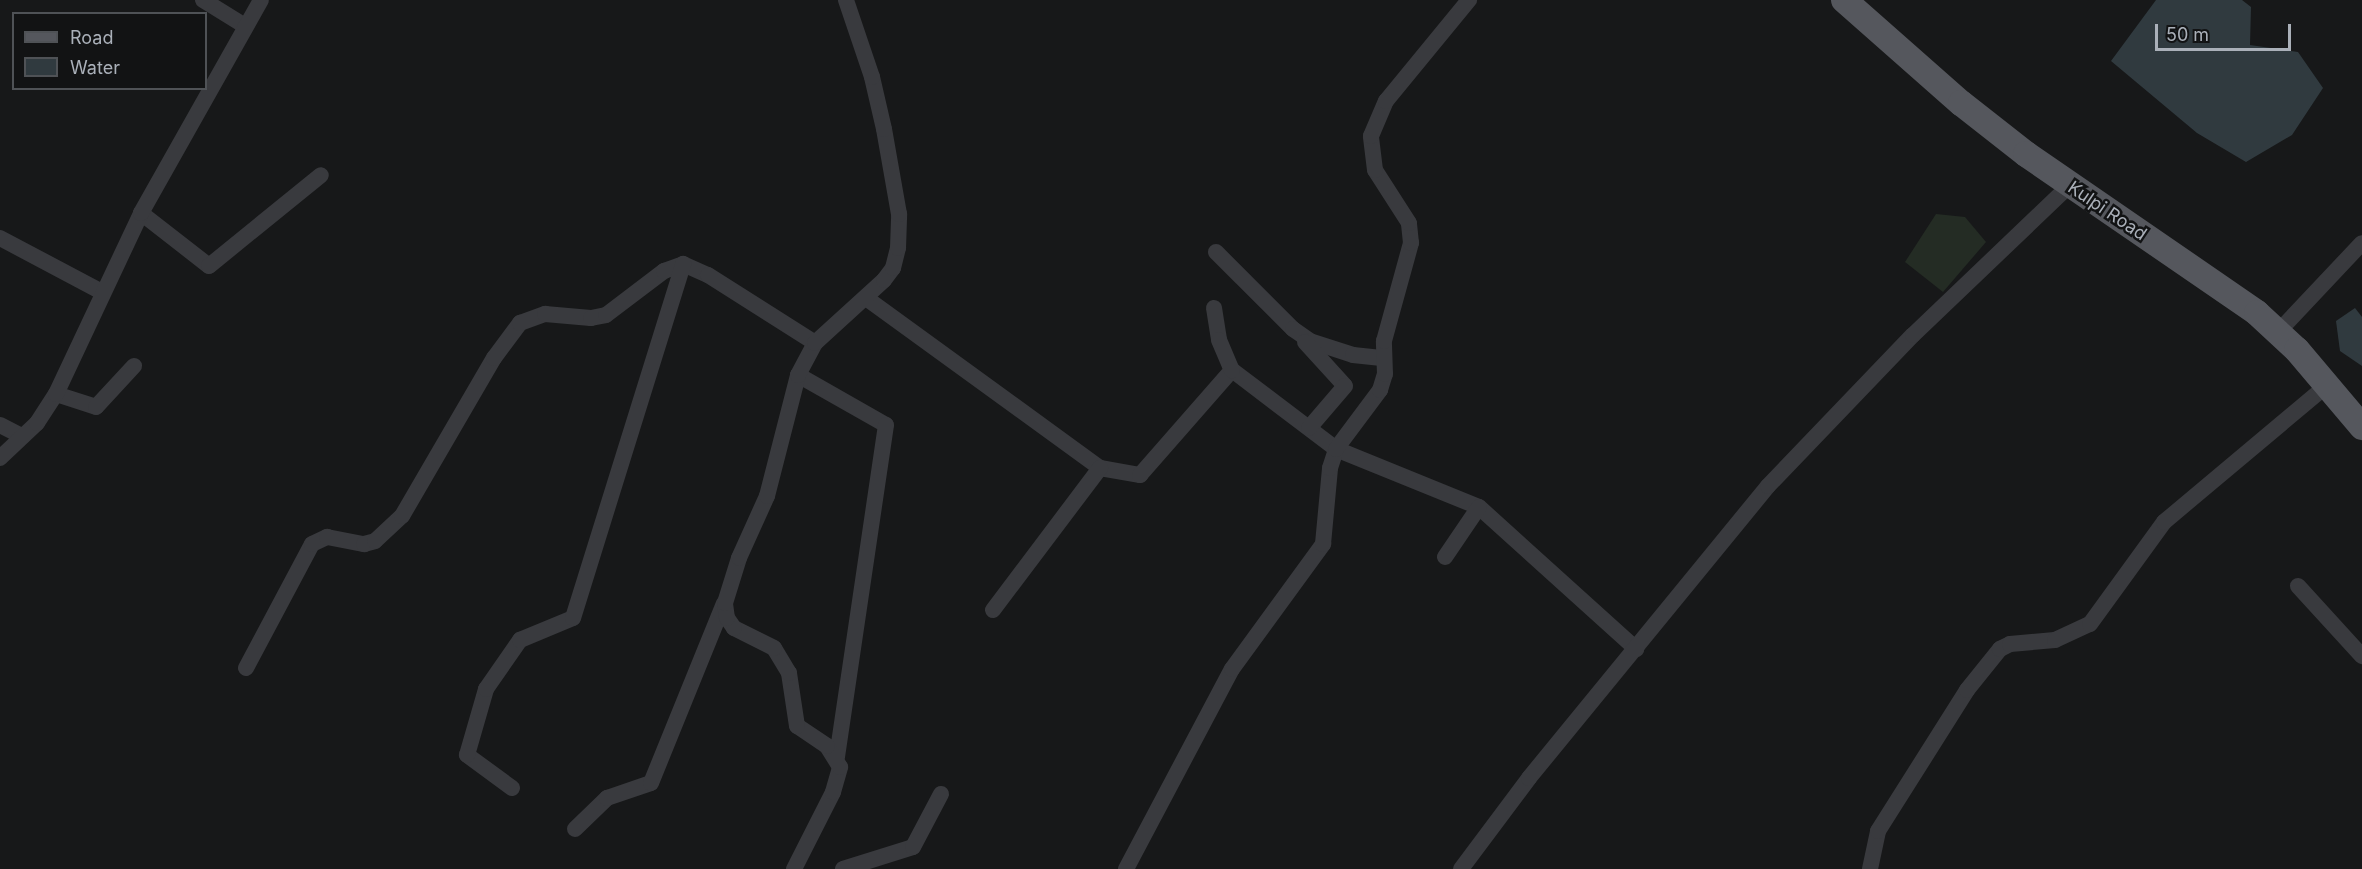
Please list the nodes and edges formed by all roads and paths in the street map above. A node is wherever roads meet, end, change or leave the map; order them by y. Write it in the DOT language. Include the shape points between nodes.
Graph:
graph roads {
  1 [pos="202,0"];
  2 [pos="261,0"];
  3 [pos="846,0"];
  4 [pos="1469,0"];
  5 [pos="1845,0"];
  6 [pos="245,26"];
  7 [pos="321,175"];
  8 [pos="2069,186"];
  9 [pos="141,213"];
  10 [pos="0,238"];
  11 [pos="2362,243"];
  12 [pos="1216,252"];
  13 [pos="683,264"];
  14 [pos="102,292"];
  15 [pos="866,298"];
  16 [pos="1214,308"];
  17 [pos="1293,329"];
  18 [pos="2278,332"];
  19 [pos="815,343"];
  20 [pos="1384,358"];
  21 [pos="134,366"];
  22 [pos="1232,370"];
  23 [pos="798,375"];
  24 [pos="2327,385"];
  25 [pos="56,394"];
  26 [pos="0,424"];
  27 [pos="2362,427"];
  28 [pos="1309,428"];
  29 [pos="22,436"];
  30 [pos="1336,449"];
  31 [pos="0,458"];
  32 [pos="1100,468"];
  33 [pos="1479,507"];
  34 [pos="1445,557"];
  35 [pos="2298,586"];
  36 [pos="724,603"];
  37 [pos="993,610"];
  38 [pos="1636,649"];
  39 [pos="2362,656"];
  40 [pos="246,668"];
  41 [pos="837,757"];
  42 [pos="512,788"];
  43 [pos="941,794"];
  44 [pos="575,829"];
  45 [pos="794,869"];
  46 [pos="843,869"];
  47 [pos="1126,869"];
  48 [pos="1461,869"];
  49 [pos="1870,869"];
  1 -- 6 [label="street"];
  2 -- 6 [label="street"];
  3 -- 15 [label="street" via="872,77 898,214 898,248 893,268"];
  4 -- 20 [label="street" via="1386,101 1371,136 1375,170 1409,223 1411,243 1387,323"];
  5 -- 8 [label="main road, Kulpi Road" via="1961,103"];
  6 -- 9 [label="street"];
  7 -- 9 [label="street" via="209,266"];
  8 -- 18 [label="main road, Kulpi Road" via="2222,287"];
  8 -- 38 [label="street" via="1913,335 1768,486"];
  9 -- 14 [label="street"];
  10 -- 14 [label="street"];
  11 -- 18 [label="street"];
  12 -- 17 [label="street"];
  13 -- 19 [label="street" via="708,275"];
  13 -- 40 [label="street" via="664,271 606,315 591,318 545,314 520,323 494,358 402,516 375,541 364,544 327,537 312,544"];
  13 -- 42 [label="street" via="573,618 519,640 486,689 467,755"];
  14 -- 25 [label="street"];
  15 -- 19 [label="street"];
  15 -- 32 [label="street"];
  16 -- 22 [label="street" via="1219,340"];
  17 -- 20 [label="street" via="1332,350"];
  17 -- 28 [label="street" via="1346,386"];
  18 -- 24 [label="main road, Kulpi Road"];
  19 -- 23 [label="street"];
  20 -- 30 [label="street" via="1380,390"];
  21 -- 25 [label="street" via="96,407"];
  22 -- 28 [label="street"];
  22 -- 32 [label="street" via="1140,475"];
  23 -- 36 [label="street" via="767,496"];
  23 -- 41 [label="street" via="886,424"];
  24 -- 27 [label="main road, Kulpi Road"];
  24 -- 49 [label="street" via="2164,522 2090,624 2055,640 2010,644 2000,650 1967,690 1878,831"];
  25 -- 29 [label="street"];
  26 -- 29 [label="street"];
  28 -- 30 [label="street"];
  29 -- 31 [label="street"];
  30 -- 33 [label="street"];
  30 -- 47 [label="street" via="1330,468 1323,544 1232,669"];
  32 -- 37 [label="street"];
  33 -- 34 [label="street"];
  33 -- 38 [label="street"];
  35 -- 39 [label="street"];
  36 -- 41 [label="street" via="734,628 774,648 789,673 797,726"];
  36 -- 44 [label="street" via="651,783 607,798"];
  38 -- 48 [label="street"];
  41 -- 45 [label="street" via="840,767 834,792"];
  43 -- 46 [label="street" via="913,847"];
}
